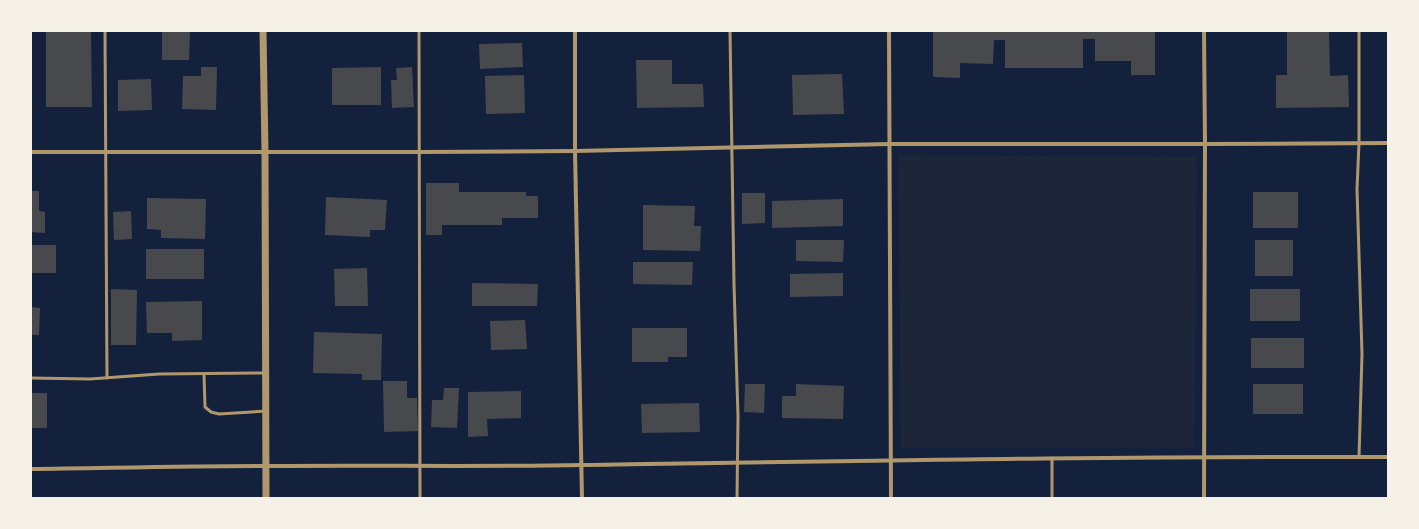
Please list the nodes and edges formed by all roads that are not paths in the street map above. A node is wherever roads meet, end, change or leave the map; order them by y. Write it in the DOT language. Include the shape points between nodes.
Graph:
graph roads {
  1 [pos="105,31"];
  2 [pos="263,31"];
  3 [pos="419,31"];
  4 [pos="575,31"];
  5 [pos="730,31"];
  6 [pos="889,31"];
  7 [pos="1204,31"];
  8 [pos="1359,31"];
  9 [pos="1359,143"];
  10 [pos="1388,143"];
  11 [pos="890,144"];
  12 [pos="1205,144"];
  13 [pos="731,147"];
  14 [pos="575,150"];
  15 [pos="31,152"];
  16 [pos="106,152"];
  17 [pos="265,152"];
  18 [pos="419,152"];
  19 [pos="266,373"];
  20 [pos="204,374"];
  21 [pos="31,378"];
  22 [pos="108,378"];
  23 [pos="266,411"];
  24 [pos="1204,457"];
  25 [pos="1358,457"];
  26 [pos="1388,457"];
  27 [pos="1052,458"];
  28 [pos="891,460"];
  29 [pos="736,462"];
  30 [pos="582,465"];
  31 [pos="266,466"];
  32 [pos="420,467"];
  33 [pos="31,469"];
  34 [pos="266,498"];
  35 [pos="420,498"];
  36 [pos="582,498"];
  37 [pos="737,498"];
  38 [pos="892,498"];
  39 [pos="1052,498"];
  40 [pos="1204,498"];
  1 -- 16 [label="lane"];
  2 -- 17 [label="street"];
  3 -- 18 [label="lane"];
  4 -- 14 [label="street"];
  5 -- 13 [label="lane"];
  6 -- 11 [label="street"];
  7 -- 12 [label="street"];
  8 -- 9 [label="lane"];
  9 -- 10 [label="street"];
  9 -- 12 [label="street"];
  9 -- 25 [label="lane" via="1357,189 1362,354"];
  11 -- 12 [label="street"];
  11 -- 13 [label="street"];
  11 -- 28 [label="street"];
  12 -- 24 [label="street"];
  13 -- 14 [label="street"];
  13 -- 29 [label="lane" via="738,417"];
  14 -- 18 [label="street"];
  14 -- 30 [label="street"];
  15 -- 16 [label="street"];
  16 -- 17 [label="street"];
  16 -- 22 [label="lane"];
  17 -- 18 [label="street"];
  17 -- 19 [label="street"];
  18 -- 32 [label="lane"];
  19 -- 20 [label="lane"];
  19 -- 23 [label="street"];
  20 -- 22 [label="lane"];
  20 -- 23 [label="lane" via="205,407 211,412 219,414"];
  21 -- 22 [label="lane"];
  23 -- 31 [label="street"];
  24 -- 25 [label="street"];
  24 -- 27 [label="street"];
  24 -- 40 [label="street"];
  25 -- 26 [label="street"];
  27 -- 28 [label="street"];
  27 -- 39 [label="lane"];
  28 -- 29 [label="street"];
  28 -- 38 [label="street"];
  29 -- 30 [label="street"];
  29 -- 37 [label="lane"];
  30 -- 32 [label="street"];
  30 -- 36 [label="street"];
  31 -- 32 [label="street"];
  31 -- 33 [label="street"];
  31 -- 34 [label="street"];
  32 -- 35 [label="lane"];
}
